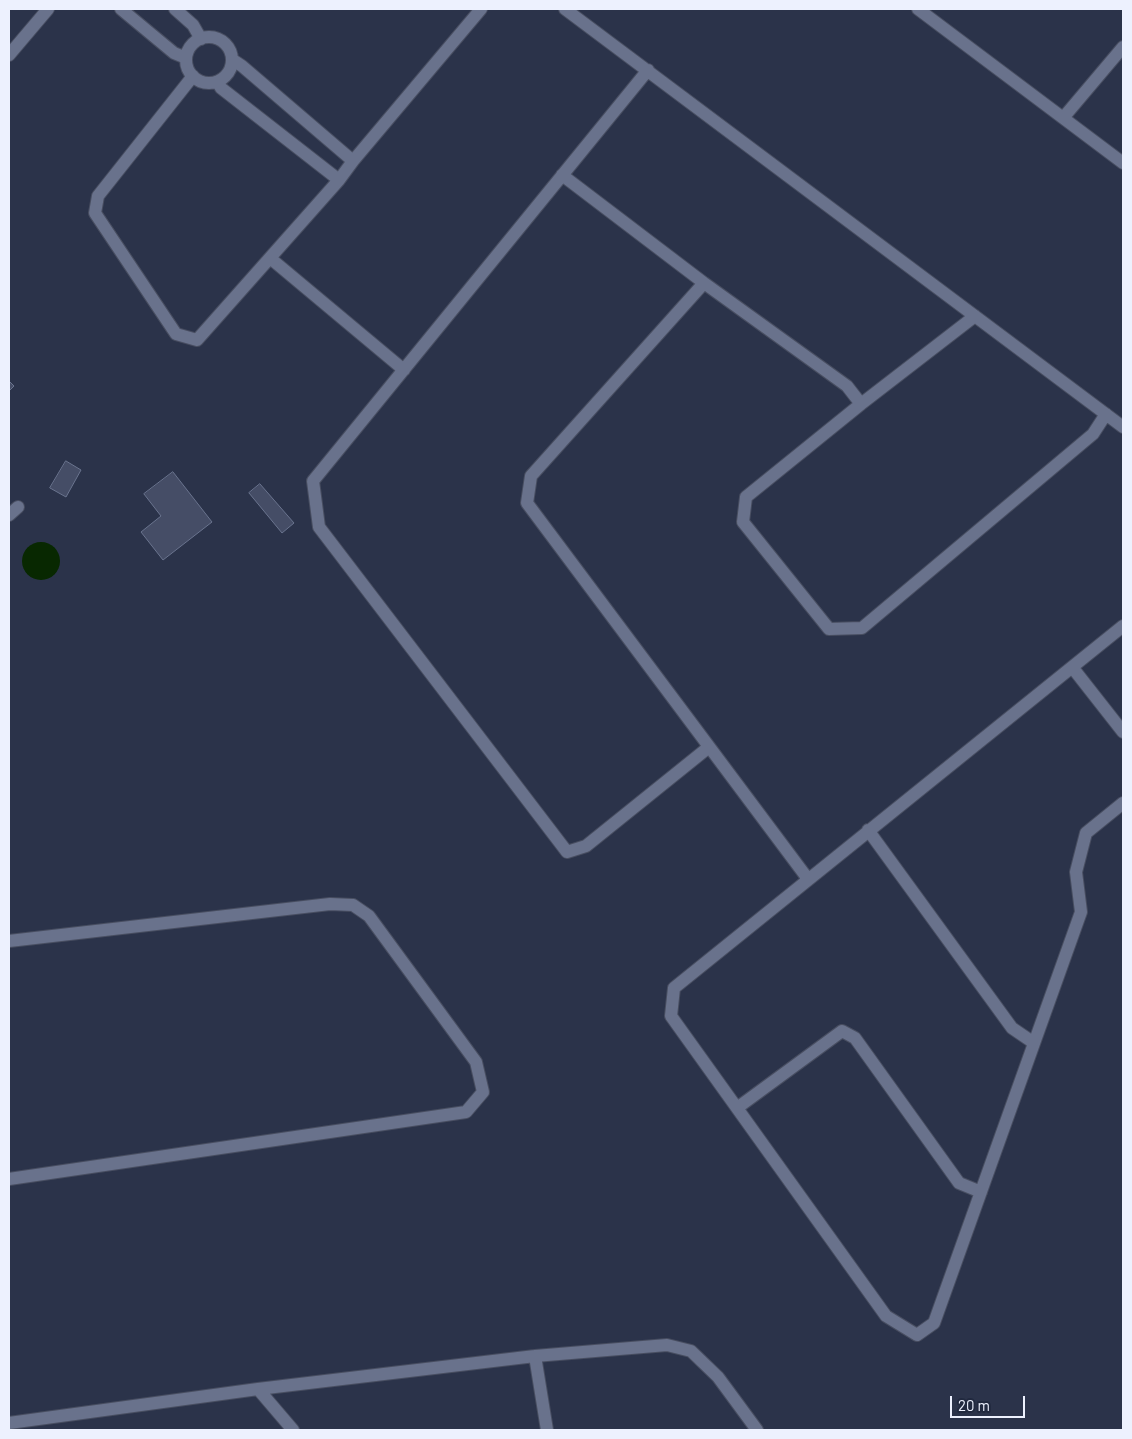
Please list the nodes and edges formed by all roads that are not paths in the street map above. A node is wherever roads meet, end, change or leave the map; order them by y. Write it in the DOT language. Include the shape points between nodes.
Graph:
graph roads {
  1 [pos="48,9"];
  2 [pos="121,9"];
  3 [pos="175,9"];
  4 [pos="481,9"];
  5 [pos="565,9"];
  6 [pos="918,9"];
  7 [pos="201,38"];
  8 [pos="1123,47"];
  9 [pos="9,55"];
  10 [pos="186,58"];
  11 [pos="233,60"];
  12 [pos="648,70"];
  13 [pos="193,76"];
  14 [pos="218,82"];
  15 [pos="1063,118"];
  16 [pos="353,160"];
  17 [pos="1123,163"];
  18 [pos="562,175"];
  19 [pos="339,180"];
  20 [pos="270,258"];
  21 [pos="704,283"];
  22 [pos="975,316"];
  23 [pos="404,370"];
  24 [pos="861,404"];
  25 [pos="1106,414"];
  26 [pos="1123,427"];
  27 [pos="1123,626"];
  28 [pos="1072,667"];
  29 [pos="1123,732"];
  30 [pos="709,746"];
  31 [pos="1123,803"];
  32 [pos="868,830"];
  33 [pos="808,879"];
  34 [pos="9,941"];
  35 [pos="1034,1044"];
  36 [pos="737,1108"];
  37 [pos="9,1179"];
  38 [pos="981,1192"];
  39 [pos="535,1356"];
  40 [pos="258,1389"];
  41 [pos="9,1423"];
  42 [pos="49,1425"];
  43 [pos="293,1430"];
  44 [pos="547,1430"];
  45 [pos="756,1430"];
  1 -- 9 [label="street"];
  2 -- 10 [label="street" via="174,53"];
  3 -- 7 [label="street" via="194,25"];
  4 -- 16 [label="street"];
  5 -- 12 [label="street"];
  6 -- 15 [label="street"];
  7 -- 10 [label="street" via="194,43"];
  7 -- 11 [label="street" via="219,39 226,44"];
  8 -- 15 [label="street"];
  10 -- 13 [label="street"];
  11 -- 14 [label="street" via="226,77"];
  11 -- 16 [label="street"];
  12 -- 18 [label="street"];
  12 -- 22 [label="street"];
  13 -- 14 [label="street" via="200,81"];
  13 -- 20 [label="street" via="98,196 95,213 176,334 197,340"];
  14 -- 19 [label="street" via="221,88"];
  15 -- 17 [label="street"];
  16 -- 19 [label="street"];
  18 -- 21 [label="street"];
  18 -- 23 [label="street"];
  19 -- 20 [label="street"];
  20 -- 23 [label="street"];
  21 -- 24 [label="street" via="847,386"];
  21 -- 30 [label="street" via="531,476 527,502"];
  22 -- 24 [label="street"];
  22 -- 25 [label="street"];
  23 -- 30 [label="street" via="314,481 319,526 567,852 586,846"];
  24 -- 25 [label="street" via="746,497 743,522 829,629 862,628 1093,434"];
  25 -- 26 [label="street"];
  27 -- 28 [label="street"];
  28 -- 29 [label="street"];
  28 -- 32 [label="street"];
  30 -- 33 [label="street"];
  31 -- 35 [label="street" via="1086,833 1076,872 1081,912"];
  32 -- 33 [label="street"];
  32 -- 35 [label="street" via="1012,1028"];
  33 -- 36 [label="street" via="674,988 671,1016"];
  34 -- 37 [label="street" via="353,904 368,916 476,1062 483,1092 466,1112"];
  35 -- 38 [label="street"];
  36 -- 38 [label="street" via="842,1032 855,1038 959,1183"];
  36 -- 38 [label="street" via="886,1316 917,1336 934,1323"];
  39 -- 40 [label="street"];
  39 -- 44 [label="street"];
  39 -- 45 [label="street" via="667,1344 691,1351 718,1377"];
  40 -- 42 [label="street"];
  40 -- 43 [label="street"];
  41 -- 42 [label="street"];
}
